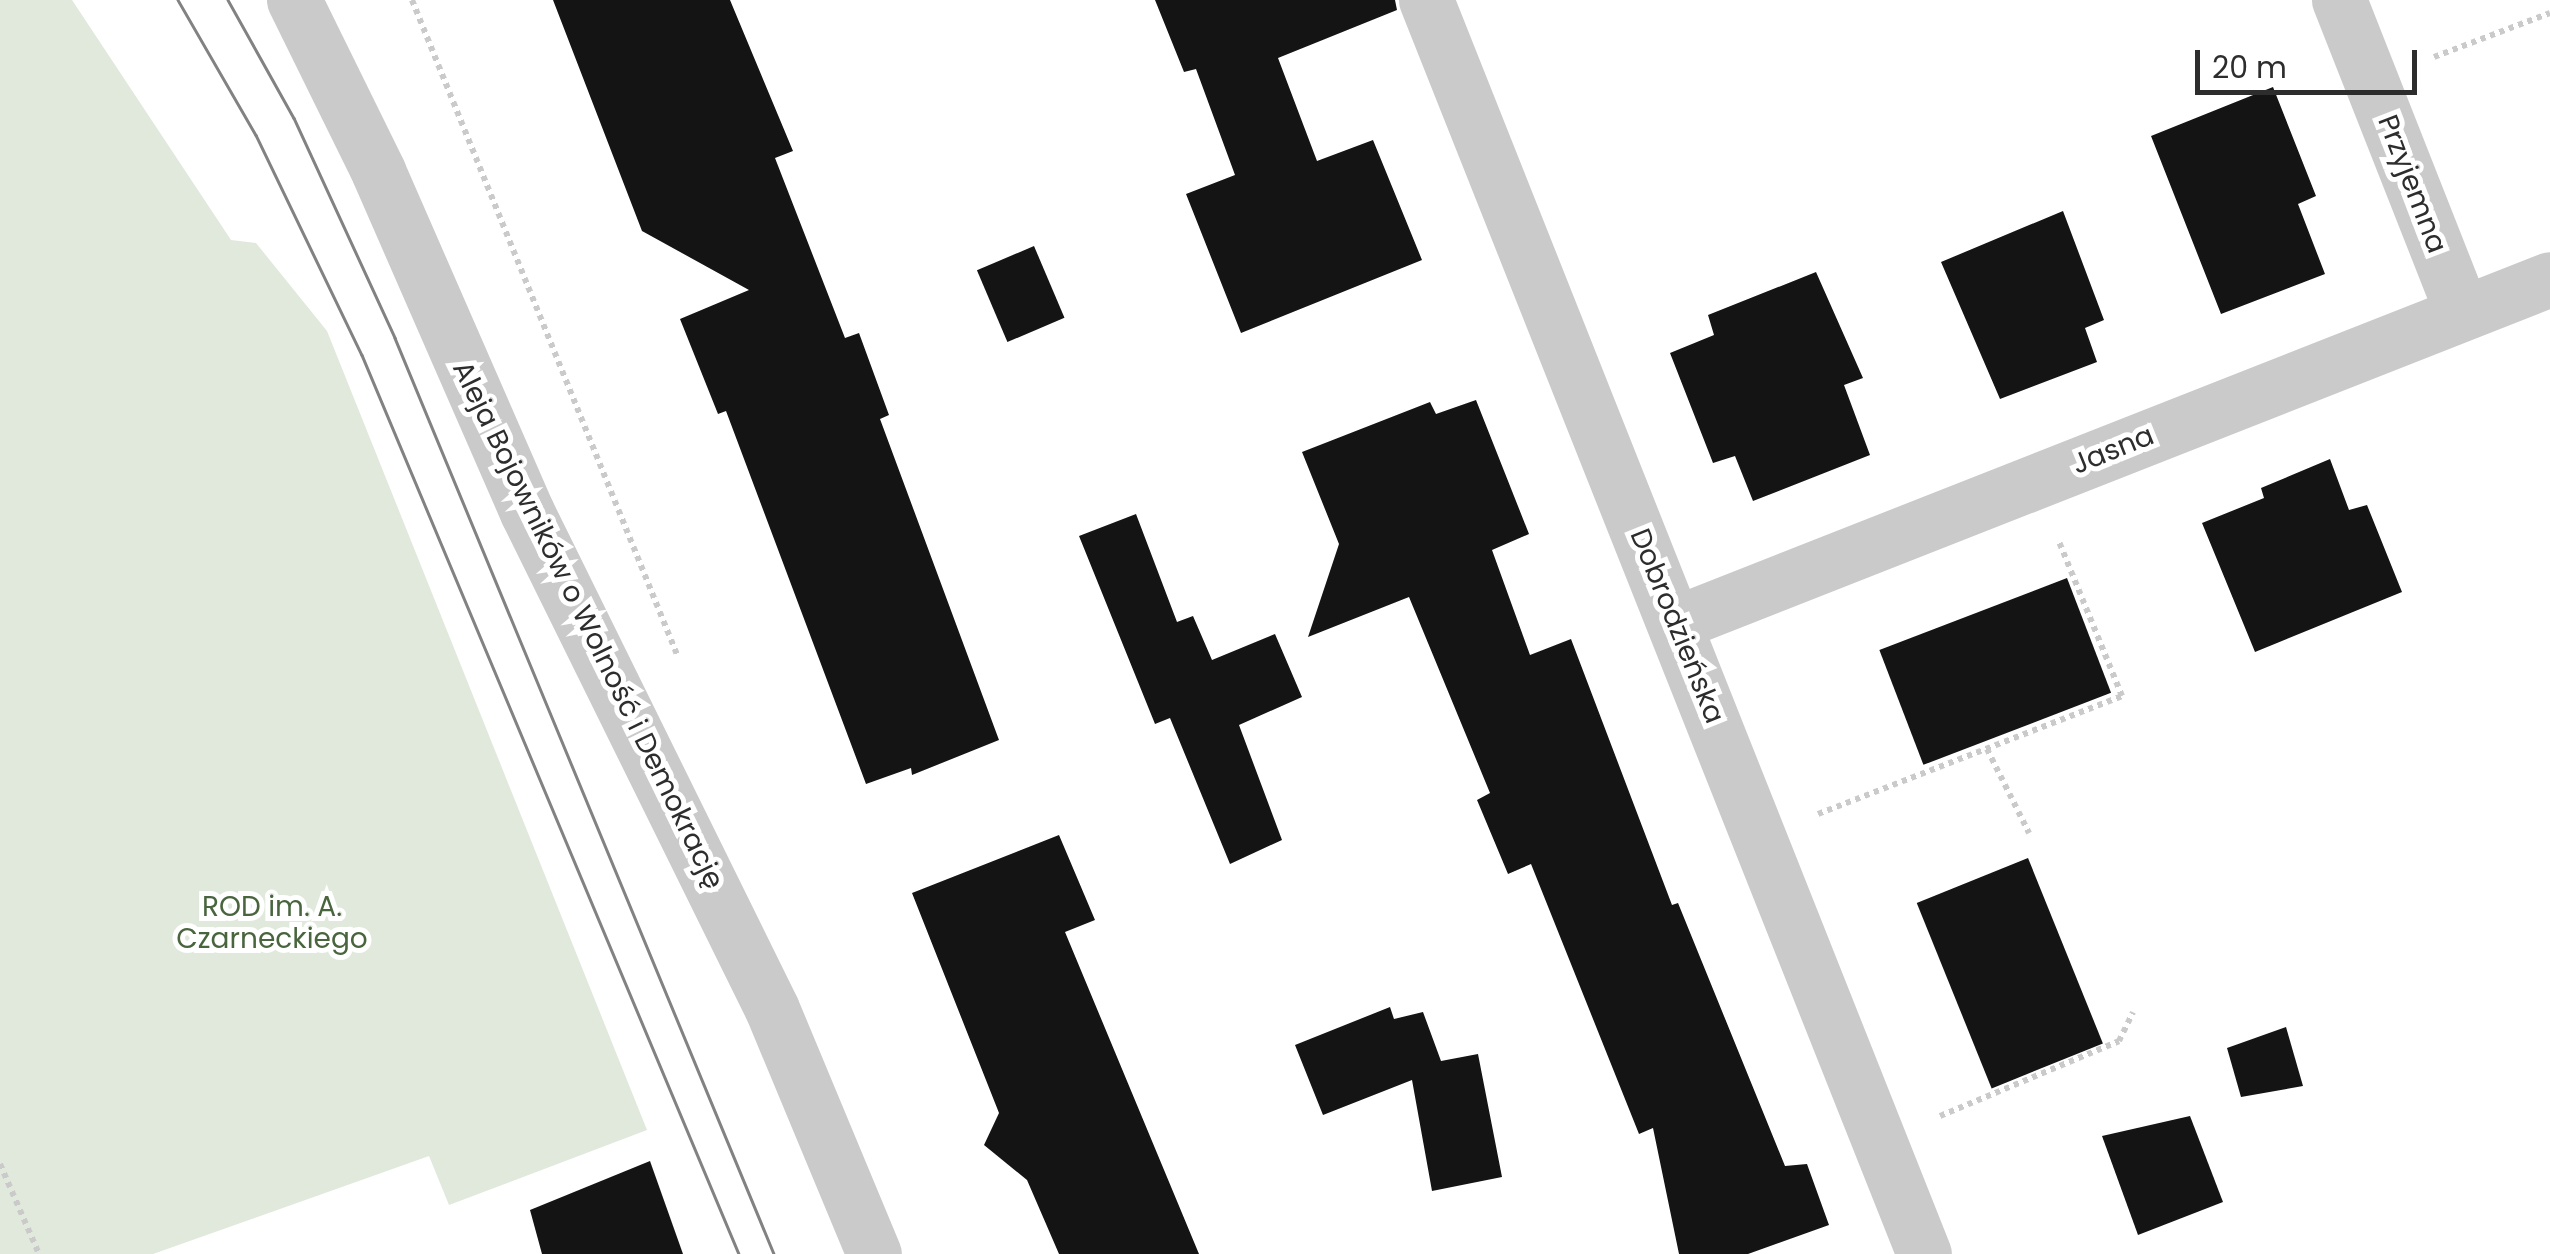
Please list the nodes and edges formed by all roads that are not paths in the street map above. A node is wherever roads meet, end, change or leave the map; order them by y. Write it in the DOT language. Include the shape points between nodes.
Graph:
graph roads {
  1 [pos="294,0"];
  2 [pos="1426,0"];
  3 [pos="2340,0"];
  4 [pos="2550,279"];
  5 [pos="2462,313"];
  6 [pos="1676,622"];
  7 [pos="874,1254"];
  8 [pos="1924,1254"];
  1 -- 7 [label="street, Aleja Bojowników o Wolność i Demokrację" via="378,171 527,512 772,1009"];
  2 -- 6 [label="street, Dobrodzieńska"];
  3 -- 5 [label="street, Przyjemna"];
  4 -- 5 [label="street, Jasna"];
  5 -- 6 [label="street, Jasna"];
  6 -- 8 [label="street, Dobrodzieńska"];
}
